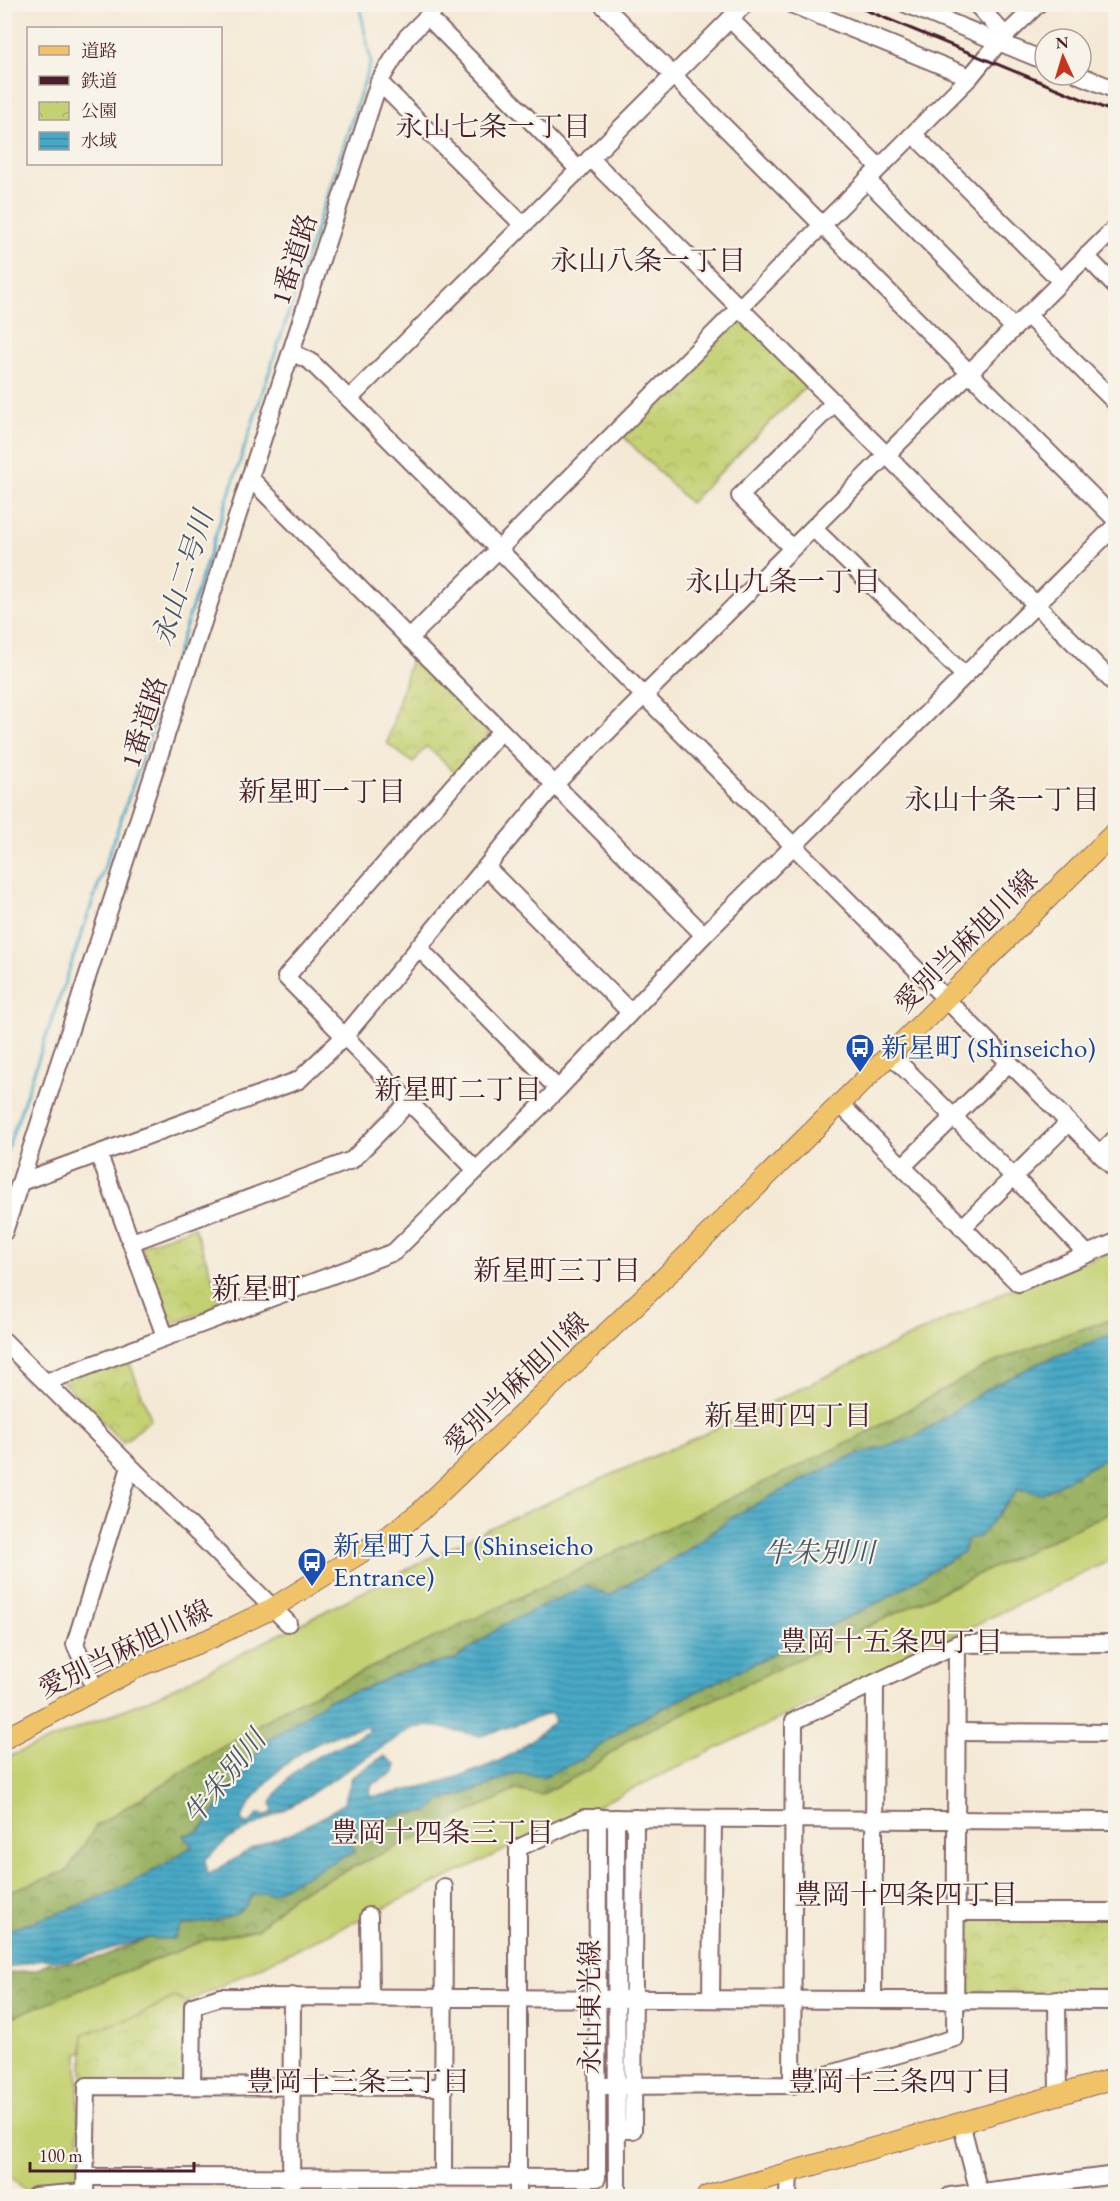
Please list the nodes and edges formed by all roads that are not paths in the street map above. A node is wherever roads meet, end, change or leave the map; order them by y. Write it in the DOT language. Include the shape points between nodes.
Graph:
graph roads {
  1 [pos="440,4"];
  2 [pos="602,4"];
  3 [pos="745,4"];
  4 [pos="791,4"];
  5 [pos="906,4"];
  6 [pos="976,4"];
  7 [pos="1038,4"];
  8 [pos="428,17"];
  9 [pos="730,19"];
  10 [pos="1003,39"];
  11 [pos="1033,55"];
  12 [pos="674,76"];
  13 [pos="970,77"];
  14 [pos="1093,81"];
  15 [pos="379,82"];
  16 [pos="1116,90"];
  17 [pos="914,135"];
  18 [pos="584,164"];
  19 [pos="879,167"];
  20 [pos="867,180"];
  21 [pos="523,225"];
  22 [pos="822,225"];
  23 [pos="1116,227"];
  24 [pos="1086,256"];
  25 [pos="1061,281"];
  26 [pos="1116,286"];
  27 [pos="740,309"];
  28 [pos="1027,315"];
  29 [pos="1014,327"];
  30 [pos="291,352"];
  31 [pos="969,373"];
  32 [pos="349,399"];
  33 [pos="834,403"];
  34 [pos="1116,403"];
  35 [pos="886,455"];
  36 [pos="250,478"];
  37 [pos="1116,520"];
  38 [pos="1116,525"];
  39 [pos="813,528"];
  40 [pos="792,548"];
  41 [pos="498,551"];
  42 [pos="1035,605"];
  43 [pos="410,639"];
  44 [pos="964,675"];
  45 [pos="1116,686"];
  46 [pos="643,696"];
  47 [pos="501,731"];
  48 [pos="554,785"];
  49 [pos="1116,831"];
  50 [pos="794,846"];
  51 [pos="486,867"];
  52 [pos="704,935"];
  53 [pos="418,947"];
  54 [pos="946,999"];
  55 [pos="630,1012"];
  56 [pos="344,1036"];
  57 [pos="890,1054"];
  58 [pos="1009,1063"];
  59 [pos="558,1089"];
  60 [pos="408,1103"];
  61 [pos="840,1104"];
  62 [pos="952,1116"];
  63 [pos="1068,1123"];
  64 [pos="1116,1138"];
  65 [pos="1100,1154"];
  66 [pos="99,1155"];
  67 [pos="903,1166"];
  68 [pos="475,1169"];
  69 [pos="1116,1170"];
  70 [pos="1014,1177"];
  71 [pos="21,1182"];
  72 [pos="962,1228"];
  73 [pos="4,1232"];
  74 [pos="132,1242"];
  75 [pos="1116,1242"];
  76 [pos="1087,1254"];
  77 [pos="165,1336"];
  78 [pos="4,1341"];
  79 [pos="46,1382"];
  80 [pos="130,1467"];
  81 [pos="271,1609"];
  82 [pos="288,1623"];
  83 [pos="1116,1643"];
  84 [pos="957,1644"];
  85 [pos="875,1683"];
  86 [pos="95,1689"];
  87 [pos="956,1732"];
  88 [pos="1116,1733"];
  89 [pos="4,1739"];
  90 [pos="598,1817"];
  91 [pos="616,1818"];
  92 [pos="635,1818"];
  93 [pos="713,1820"];
  94 [pos="793,1821"];
  95 [pos="875,1821"];
  96 [pos="957,1821"];
  97 [pos="1116,1821"];
  98 [pos="444,1887"];
  99 [pos="598,1907"];
  100 [pos="616,1907"];
  101 [pos="634,1907"];
  102 [pos="956,1912"];
  103 [pos="1116,1912"];
  104 [pos="369,1916"];
  105 [pos="292,1996"];
  106 [pos="370,1997"];
  107 [pos="598,1997"];
  108 [pos="616,1997"];
  109 [pos="633,1997"];
  110 [pos="445,1998"];
  111 [pos="519,1998"];
  112 [pos="711,1998"];
  113 [pos="791,1998"];
  114 [pos="873,1998"];
  115 [pos="956,1999"];
  116 [pos="1058,2000"];
  117 [pos="1116,2001"];
  118 [pos="1116,2078"];
  119 [pos="792,2085"];
  120 [pos="192,2086"];
  121 [pos="597,2086"];
  122 [pos="616,2086"];
  123 [pos="633,2086"];
  124 [pos="292,2087"];
  125 [pos="444,2087"];
  126 [pos="1058,2095"];
  127 [pos="961,2123"];
  128 [pos="616,2130"];
  129 [pos="789,2172"];
  130 [pos="1116,2175"];
  131 [pos="291,2177"];
  132 [pos="443,2177"];
  133 [pos="518,2177"];
  134 [pos="86,2188"];
  135 [pos="980,2195"];
  136 [pos="35,2196"];
  137 [pos="291,2196"];
  138 [pos="518,2196"];
  139 [pos="617,2196"];
  140 [pos="707,2196"];
  141 [pos="788,2196"];
  142 [pos="950,2196"];
  1 -- 8 [label="street, 1番道路"];
  2 -- 12 [label="street"];
  3 -- 9 [label="street"];
  4 -- 13 [label="street"];
  5 -- 10 [label="street"];
  6 -- 10 [label="street"];
  7 -- 10 [label="street"];
  8 -- 15 [label="street, 1番道路" via="406,38"];
  8 -- 18 [label="street"];
  9 -- 12 [label="street"];
  9 -- 19 [label="street"];
  10 -- 11 [label="street"];
  10 -- 13 [label="street"];
  12 -- 18 [label="street"];
  12 -- 22 [label="street"];
  13 -- 17 [label="street"];
  14 -- 16 [label="street"];
  15 -- 21 [label="street"];
  15 -- 30 [label="street, 1番道路"];
  17 -- 19 [label="street"];
  17 -- 25 [label="street"];
  18 -- 21 [label="street"];
  18 -- 27 [label="street"];
  19 -- 20 [label="street"];
  20 -- 22 [label="street"];
  20 -- 29 [label="street"];
  21 -- 32 [label="street"];
  22 -- 27 [label="street"];
  22 -- 31 [label="street"];
  23 -- 24 [label="street"];
  24 -- 25 [label="street"];
  24 -- 26 [label="street"];
  25 -- 28 [label="street"];
  27 -- 33 [label="street"];
  27 -- 41 [label="street"];
  28 -- 29 [label="street"];
  28 -- 34 [label="street"];
  29 -- 31 [label="street"];
  30 -- 32 [label="street" via="310,361"];
  30 -- 36 [label="street, 1番道路"];
  31 -- 35 [label="street"];
  31 -- 37 [label="street"];
  32 -- 41 [label="street"];
  33 -- 35 [label="street"];
  33 -- 40 [label="street" via="740,496"];
  35 -- 39 [label="street"];
  35 -- 42 [label="street"];
  36 -- 43 [label="street"];
  36 -- 71 [label="street, 1番道路"];
  38 -- 42 [label="street"];
  39 -- 40 [label="street"];
  39 -- 44 [label="street"];
  40 -- 46 [label="street"];
  41 -- 43 [label="street"];
  41 -- 46 [label="street"];
  42 -- 44 [label="street"];
  42 -- 45 [label="street"];
  43 -- 47 [label="street"];
  44 -- 50 [label="street"];
  46 -- 48 [label="street"];
  46 -- 50 [label="street"];
  47 -- 48 [label="street"];
  47 -- 56 [label="street" via="286,977"];
  48 -- 51 [label="street"];
  48 -- 52 [label="street"];
  49 -- 54 [label="main road, 愛別当麻旭川線"];
  50 -- 52 [label="street"];
  50 -- 54 [label="street"];
  51 -- 53 [label="street"];
  51 -- 55 [label="street"];
  52 -- 55 [label="street"];
  53 -- 56 [label="street"];
  53 -- 59 [label="street"];
  54 -- 57 [label="main road, 愛別当麻旭川線"];
  54 -- 58 [label="street"];
  55 -- 59 [label="street"];
  56 -- 60 [label="street"];
  56 -- 66 [label="street" via="299,1080"];
  57 -- 61 [label="main road, 愛別当麻旭川線"];
  57 -- 62 [label="street"];
  58 -- 62 [label="street"];
  58 -- 63 [label="street"];
  59 -- 68 [label="street"];
  60 -- 68 [label="street"];
  60 -- 74 [label="street" via="352,1160"];
  61 -- 67 [label="street"];
  61 -- 81 [label="main road, 愛別当麻旭川線" via="445,1490 391,1534"];
  62 -- 67 [label="street"];
  62 -- 70 [label="street"];
  63 -- 65 [label="street"];
  63 -- 70 [label="street"];
  64 -- 65 [label="street"];
  65 -- 69 [label="street"];
  66 -- 71 [label="street"];
  66 -- 74 [label="street"];
  67 -- 72 [label="street"];
  68 -- 77 [label="street" via="394,1252"];
  70 -- 72 [label="street"];
  70 -- 76 [label="street"];
  71 -- 73 [label="street, 1番道路"];
  72 -- 76 [label="street" via="1018,1283"];
  74 -- 77 [label="street"];
  75 -- 76 [label="street"];
  77 -- 79 [label="street"];
  78 -- 79 [label="street"];
  79 -- 80 [label="street"];
  80 -- 81 [label="street"];
  80 -- 86 [label="street" via="75,1644"];
  81 -- 82 [label="street"];
  81 -- 86 [label="main road, 愛別当麻旭川線"];
  83 -- 84 [label="street"];
  84 -- 85 [label="street"];
  84 -- 87 [label="street"];
  85 -- 94 [label="street" via="794,1721"];
  85 -- 95 [label="street"];
  86 -- 89 [label="main road, 愛別当麻旭川線"];
  87 -- 88 [label="street"];
  87 -- 96 [label="street"];
  90 -- 91 [label="street"];
  90 -- 99 [label="street"];
  90 -- 111 [label="street" via="584,1818 518,1848"];
  91 -- 92 [label="street"];
  91 -- 100 [label="street, 永山東光線"];
  92 -- 93 [label="street"];
  92 -- 101 [label="street"];
  93 -- 94 [label="street"];
  93 -- 112 [label="street"];
  94 -- 95 [label="street"];
  94 -- 113 [label="street"];
  95 -- 96 [label="street"];
  95 -- 114 [label="street"];
  96 -- 97 [label="street"];
  96 -- 102 [label="street"];
  98 -- 110 [label="street"];
  99 -- 100 [label="street"];
  99 -- 107 [label="street"];
  100 -- 101 [label="street"];
  100 -- 108 [label="street, 永山東光線"];
  101 -- 109 [label="street"];
  102 -- 103 [label="street"];
  102 -- 115 [label="street"];
  104 -- 106 [label="street"];
  105 -- 106 [label="street"];
  105 -- 120 [label="street" via="220,1997 193,2006"];
  105 -- 124 [label="street"];
  106 -- 110 [label="street"];
  107 -- 108 [label="street"];
  107 -- 111 [label="street"];
  107 -- 121 [label="street"];
  108 -- 109 [label="street"];
  108 -- 122 [label="street, 永山東光線"];
  109 -- 112 [label="street"];
  109 -- 123 [label="street"];
  110 -- 111 [label="street"];
  110 -- 125 [label="street"];
  111 -- 133 [label="street"];
  112 -- 113 [label="street"];
  113 -- 114 [label="street"];
  113 -- 119 [label="street"];
  114 -- 115 [label="street"];
  115 -- 116 [label="street"];
  115 -- 119 [label="street" via="956,2038"];
  116 -- 117 [label="street"];
  116 -- 126 [label="street"];
  118 -- 126 [label="main road"];
  119 -- 123 [label="street"];
  120 -- 124 [label="street"];
  120 -- 134 [label="street" via="87,2086"];
  121 -- 122 [label="street"];
  121 -- 133 [label="street" via="597,2178"];
  122 -- 123 [label="street"];
  122 -- 128 [label="street, 永山東光線"];
  123 -- 128 [label="street" via="633,2130"];
  124 -- 125 [label="street"];
  124 -- 131 [label="street"];
  125 -- 132 [label="street"];
  126 -- 127 [label="main road"];
  127 -- 129 [label="main road"];
  127 -- 135 [label="street"];
  128 -- 139 [label="street, 永山東光線"];
  129 -- 140 [label="main road"];
  129 -- 141 [label="street"];
  130 -- 135 [label="street"];
  131 -- 132 [label="street"];
  131 -- 134 [label="street"];
  131 -- 137 [label="street"];
  132 -- 133 [label="street"];
  133 -- 138 [label="street"];
  134 -- 136 [label="street"];
  135 -- 142 [label="street"];
}
